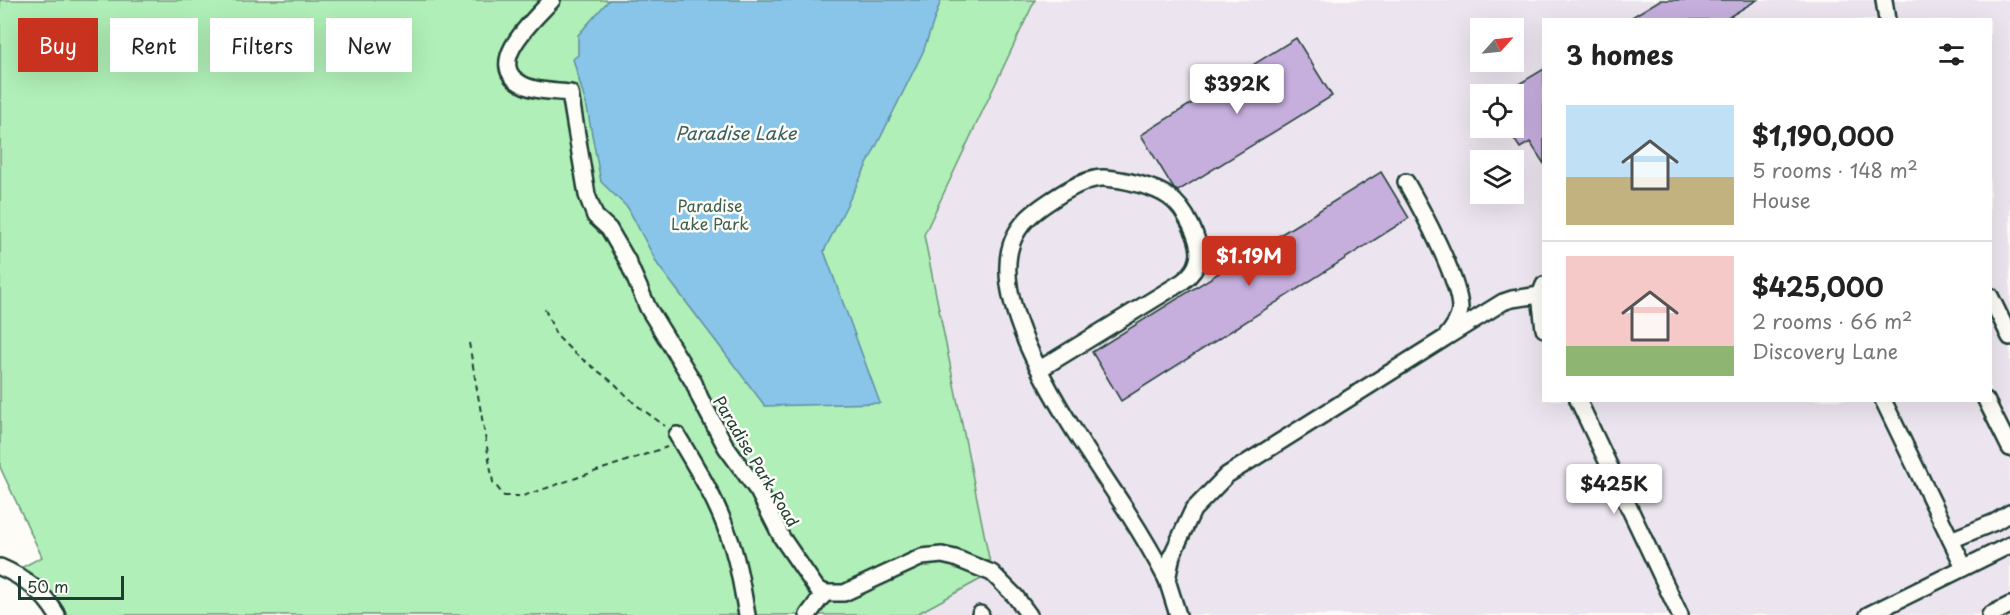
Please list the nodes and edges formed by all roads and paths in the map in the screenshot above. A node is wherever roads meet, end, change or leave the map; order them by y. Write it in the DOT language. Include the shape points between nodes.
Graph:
graph roads {
  1 [pos="552,0"];
  2 [pos="1884,0"];
  3 [pos="1887,18"];
  4 [pos="1406,182"];
  5 [pos="1542,290"];
  6 [pos="1992,300"];
  7 [pos="545,309"];
  8 [pos="2010,336"];
  9 [pos="1445,338"];
  10 [pos="469,343"];
  11 [pos="1040,369"];
  12 [pos="1579,402"];
  13 [pos="1884,402"];
  14 [pos="1987,402"];
  15 [pos="679,439"];
  16 [pos="2010,448"];
  17 [pos="2010,513"];
  18 [pos="1951,540"];
  19 [pos="2010,545"];
  20 [pos="0,567"];
  21 [pos="1964,567"];
  22 [pos="1167,580"];
  23 [pos="826,594"];
  24 [pos="2010,605"];
  25 [pos="57,615"];
  26 [pos="747,615"];
  27 [pos="808,615"];
  28 [pos="1029,615"];
  29 [pos="1178,615"];
  30 [pos="1680,615"];
  31 [pos="1868,615"];
  32 [pos="1990,615"];
  1 -- 23 [label="street, Paradise Park Road" via="511,46 507,60 513,78 538,89 570,93 585,187 595,216 609,229 627,260 648,308 694,382 726,447 758,490 817,589"];
  2 -- 3 [label="street"];
  4 -- 9 [label="street" via="1458,294 1458,317"];
  5 -- 9 [label="street" via="1503,302"];
  6 -- 8 [label="street"];
  7 -- 15 [label="path" via="556,335 573,352"];
  9 -- 22 [label="street" via="1227,475 1193,510 1172,555"];
  10 -- 15 [label="path" via="493,482 504,496 523,496"];
  11 -- 11 [label="street" via="1013,310 1007,264 1013,240 1027,217 1069,189 1102,178 1155,189 1171,198 1184,212 1197,241 1199,259 1193,273"];
  11 -- 22 [label="street" via="1062,414"];
  12 -- 30 [label="street"];
  13 -- 18 [label="street"];
  14 -- 16 [label="street"];
  15 -- 26 [label="street" via="729,534"];
  17 -- 18 [label="street"];
  18 -- 21 [label="street"];
  19 -- 21 [label="street"];
  20 -- 25 [label="street" via="30,583"];
  21 -- 31 [label="street"];
  22 -- 29 [label="street"];
  23 -- 27 [label="street"];
  23 -- 28 [label="street" via="844,593 922,557 942,555 992,573"];
  24 -- 32 [label="street"];
}
